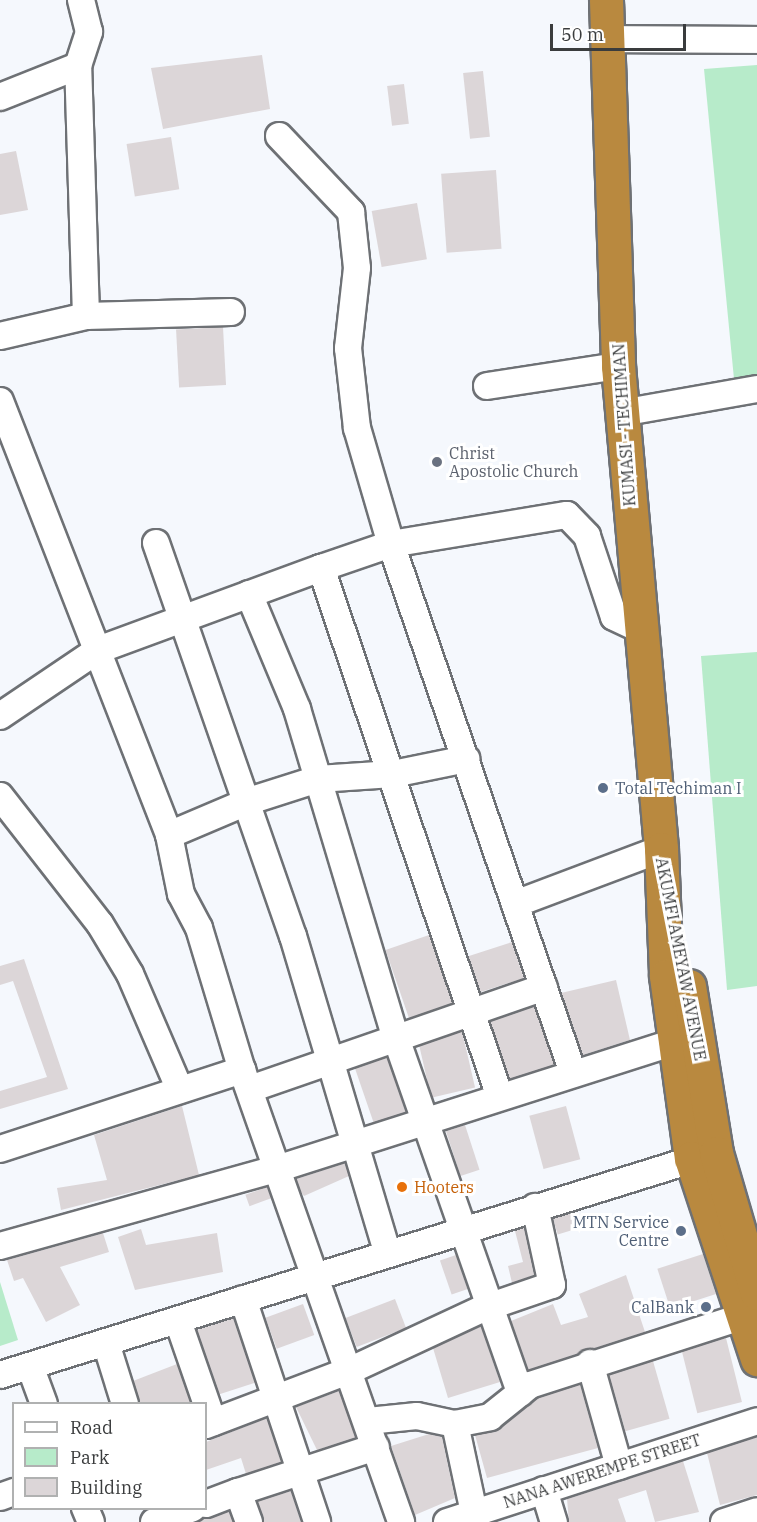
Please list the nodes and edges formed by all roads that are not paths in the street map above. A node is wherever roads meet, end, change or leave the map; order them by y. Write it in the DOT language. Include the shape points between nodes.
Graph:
graph roads {
  1 [pos="81,0"];
  2 [pos="606,0"];
  3 [pos="606,39"];
  4 [pos="757,40"];
  5 [pos="78,66"];
  6 [pos="0,97"];
  7 [pos="279,135"];
  8 [pos="231,312"];
  9 [pos="86,316"];
  10 [pos="0,336"];
  11 [pos="618,366"];
  12 [pos="486,386"];
  13 [pos="757,389"];
  14 [pos="0,401"];
  15 [pos="621,413"];
  16 [pos="156,543"];
  17 [pos="391,544"];
  18 [pos="321,568"];
  19 [pos="249,594"];
  20 [pos="181,621"];
  21 [pos="642,630"];
  22 [pos="98,650"];
  23 [pos="0,716"];
  24 [pos="466,759"];
  25 [pos="393,774"];
  26 [pos="318,779"];
  27 [pos="0,796"];
  28 [pos="249,802"];
  29 [pos="169,835"];
  30 [pos="661,849"];
  31 [pos="515,904"];
  32 [pos="544,987"];
  33 [pos="468,1014"];
  34 [pos="396,1038"];
  35 [pos="674,1042"];
  36 [pos="332,1060"];
  37 [pos="573,1073"];
  38 [pos="246,1079"];
  39 [pos="180,1090"];
  40 [pos="500,1097"];
  41 [pos="427,1122"];
  42 [pos="357,1144"];
  43 [pos="0,1149"];
  44 [pos="704,1155"];
  45 [pos="280,1168"];
  46 [pos="535,1207"];
  47 [pos="461,1228"];
  48 [pos="0,1246"];
  49 [pos="388,1254"];
  50 [pos="318,1277"];
  51 [pos="243,1299"];
  52 [pos="749,1305"];
  53 [pos="489,1307"];
  54 [pos="178,1321"];
  55 [pos="106,1343"];
  56 [pos="757,1359"];
  57 [pos="590,1363"];
  58 [pos="30,1366"];
  59 [pos="351,1370"];
  60 [pos="0,1375"];
  61 [pos="520,1393"];
  62 [pos="274,1401"];
  63 [pos="43,1402"];
  64 [pos="124,1402"];
  65 [pos="202,1402"];
  66 [pos="368,1421"];
  67 [pos="757,1421"];
  68 [pos="209,1424"];
  69 [pos="456,1424"];
  70 [pos="376,1447"];
  71 [pos="619,1466"];
  72 [pos="299,1473"];
  73 [pos="544,1490"];
  74 [pos="238,1492"];
  75 [pos="207,1504"];
  76 [pos="190,1510"];
  77 [pos="757,1511"];
  78 [pos="162,1518"];
  79 [pos="474,1518"];
  80 [pos="249,1522"];
  81 [pos="317,1522"];
  82 [pos="401,1522"];
  83 [pos="447,1522"];
  84 [pos="554,1522"];
  85 [pos="724,1522"];
  1 -- 5 [label="street" via="89,32"];
  2 -- 3 [label="highway, KUMASI - TECHIMAN"];
  3 -- 4 [label="street"];
  3 -- 11 [label="highway, KUMASI - TECHIMAN"];
  5 -- 6 [label="street"];
  5 -- 9 [label="street"];
  7 -- 17 [label="street" via="351,212 357,268 348,348 349,392"];
  8 -- 9 [label="street"];
  9 -- 10 [label="street"];
  11 -- 12 [label="street"];
  11 -- 15 [label="highway, KUMASI - TECHIMAN"];
  13 -- 15 [label="street"];
  14 -- 22 [label="street"];
  15 -- 21 [label="highway, KUMASI - TECHIMAN"];
  16 -- 20 [label="street"];
  17 -- 18 [label="street"];
  17 -- 21 [label="street" via="567,515 587,536 614,617"];
  17 -- 24 [label="street"];
  18 -- 19 [label="street"];
  18 -- 25 [label="street"];
  19 -- 20 [label="street"];
  19 -- 26 [label="street"];
  20 -- 22 [label="street"];
  20 -- 28 [label="street"];
  21 -- 30 [label="highway, KUMASI - TECHIMAN"];
  22 -- 23 [label="street"];
  22 -- 29 [label="street"];
  24 -- 25 [label="street"];
  24 -- 31 [label="street"];
  25 -- 26 [label="street"];
  25 -- 33 [label="street"];
  26 -- 28 [label="street"];
  26 -- 34 [label="street"];
  27 -- 39 [label="street" via="100,924 130,974"];
  28 -- 29 [label="street"];
  28 -- 36 [label="street"];
  29 -- 38 [label="street" via="181,894 199,928"];
  30 -- 31 [label="street"];
  30 -- 35 [label="highway, AKUMFI AMEYAW AVENUE"];
  30 -- 44 [label="highway, AKUMFI AMEYAW AVENUE"];
  31 -- 32 [label="street"];
  32 -- 33 [label="street"];
  32 -- 37 [label="street"];
  33 -- 34 [label="street"];
  33 -- 40 [label="street"];
  34 -- 36 [label="street"];
  34 -- 41 [label="street"];
  35 -- 37 [label="street"];
  35 -- 44 [label="highway, AKUMFI AMEYAW AVENUE"];
  36 -- 38 [label="street"];
  36 -- 42 [label="street"];
  37 -- 40 [label="street"];
  38 -- 39 [label="street"];
  38 -- 45 [label="street"];
  39 -- 43 [label="street"];
  40 -- 41 [label="street"];
  41 -- 42 [label="street"];
  41 -- 47 [label="street"];
  42 -- 45 [label="street"];
  42 -- 49 [label="street"];
  44 -- 46 [label="street"];
  44 -- 52 [label="highway, AKUMFI AMEYAW AVENUE"];
  45 -- 48 [label="street"];
  45 -- 50 [label="street"];
  46 -- 47 [label="street"];
  46 -- 53 [label="street" via="552,1285"];
  47 -- 49 [label="street"];
  47 -- 53 [label="street"];
  49 -- 50 [label="street"];
  50 -- 51 [label="street"];
  50 -- 59 [label="street"];
  51 -- 54 [label="street"];
  51 -- 62 [label="street"];
  52 -- 56 [label="highway, AKUMFI AMEYAW AVENUE"];
  52 -- 57 [label="street"];
  53 -- 59 [label="street"];
  53 -- 61 [label="street"];
  54 -- 55 [label="street"];
  54 -- 65 [label="street"];
  55 -- 58 [label="street"];
  55 -- 64 [label="street"];
  57 -- 61 [label="street"];
  57 -- 71 [label="street"];
  58 -- 60 [label="street"];
  58 -- 63 [label="street"];
  59 -- 62 [label="street"];
  59 -- 66 [label="street"];
  61 -- 69 [label="street" via="490,1416"];
  62 -- 68 [label="street"];
  62 -- 72 [label="street"];
  66 -- 69 [label="street" via="417,1416"];
  66 -- 70 [label="street"];
  67 -- 71 [label="street, NANA AWEREMPE STREET"];
  69 -- 79 [label="street"];
  70 -- 72 [label="street"];
  70 -- 82 [label="street"];
  71 -- 73 [label="street, NANA AWEREMPE STREET"];
  72 -- 74 [label="street"];
  72 -- 81 [label="street"];
  73 -- 79 [label="street, NANA AWEREMPE STREET"];
  73 -- 84 [label="street"];
  74 -- 75 [label="street"];
  74 -- 80 [label="street"];
  76 -- 78 [label="street"];
  77 -- 85 [label="street"];
  79 -- 83 [label="street, NANA AWEREMPE STREET"];
}
